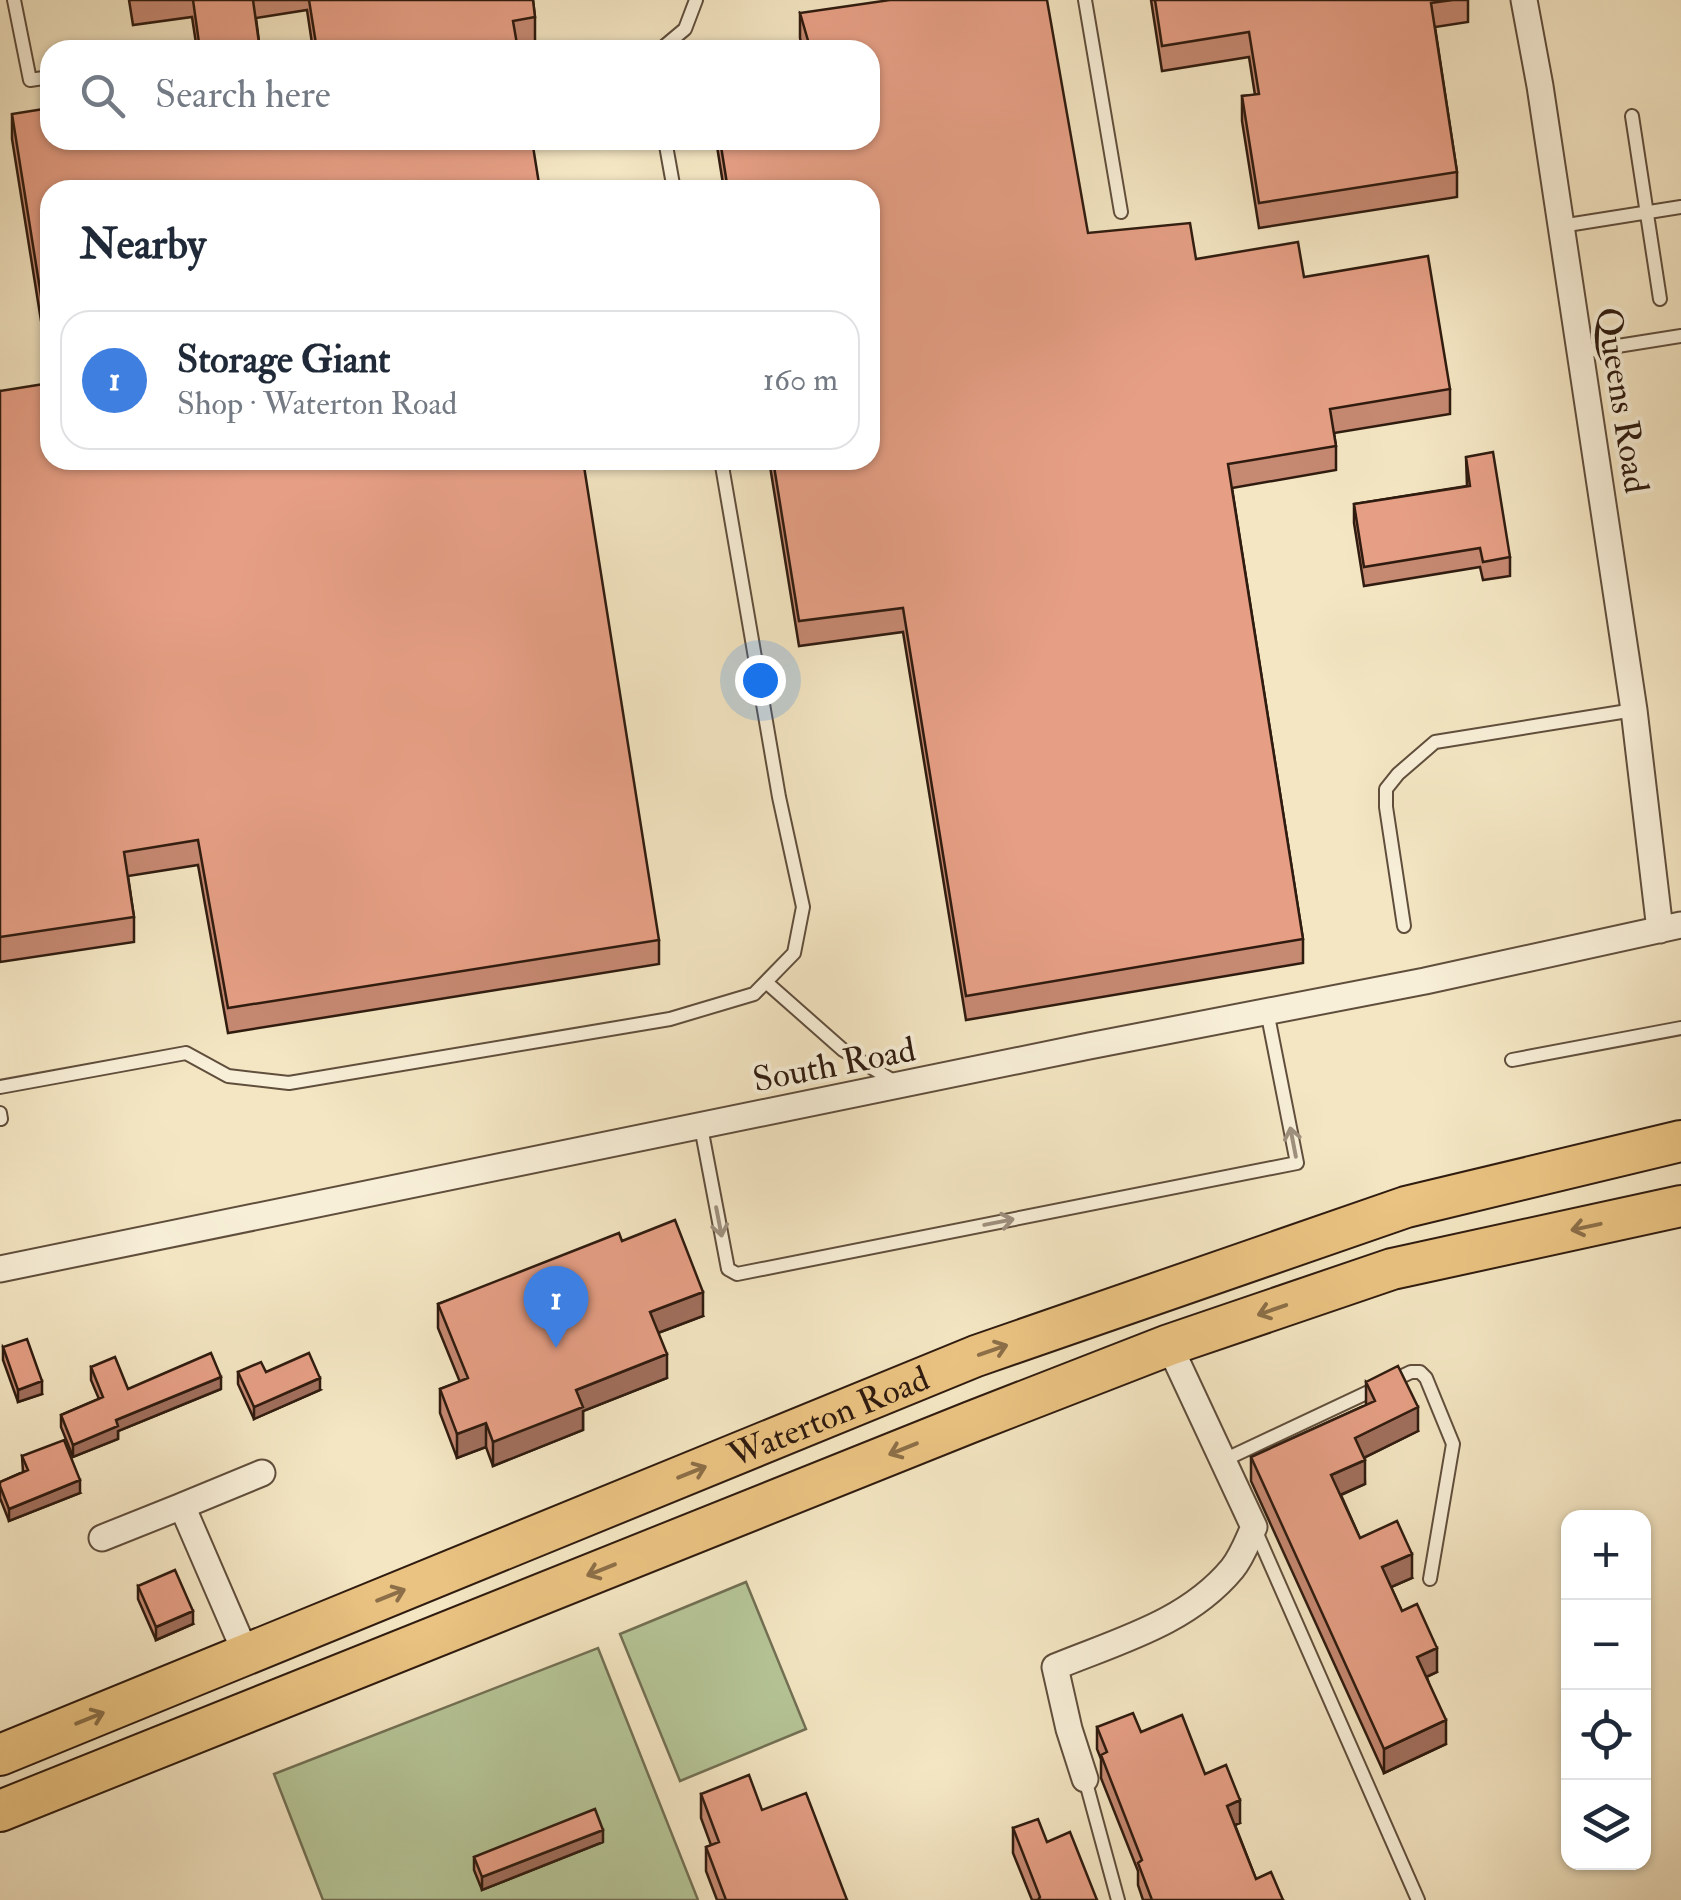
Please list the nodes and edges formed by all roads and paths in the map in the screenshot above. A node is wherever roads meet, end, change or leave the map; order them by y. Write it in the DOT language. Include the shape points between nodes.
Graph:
graph roads {
  1 [pos="14,0"];
  2 [pos="696,0"];
  3 [pos="1085,0"];
  4 [pos="1524,0"];
  5 [pos="672,40"];
  6 [pos="40,78"];
  7 [pos="1632,116"];
  8 [pos="667,150"];
  9 [pos="672,180"];
  10 [pos="1681,207"];
  11 [pos="1121,212"];
  12 [pos="1646,213"];
  13 [pos="1561,226"];
  14 [pos="1660,300"];
  15 [pos="1681,336"];
  16 [pos="1580,352"];
  17 [pos="722,470"];
  18 [pos="1634,710"];
  19 [pos="1404,926"];
  20 [pos="1675,928"];
  21 [pos="766,982"];
  22 [pos="1266,1012"];
  23 [pos="1681,1028"];
  24 [pos="1512,1060"];
  25 [pos="902,1086"];
  26 [pos="0,1087"];
  27 [pos="701,1127"];
  28 [pos="1681,1141"];
  29 [pos="1681,1206"];
  30 [pos="0,1268"];
  31 [pos="1169,1346"];
  32 [pos="1224,1460"];
  33 [pos="262,1473"];
  34 [pos="182,1506"];
  35 [pos="1254,1527"];
  36 [pos="102,1538"];
  37 [pos="1430,1580"];
  38 [pos="246,1654"];
  39 [pos="0,1755"];
  40 [pos="1085,1779"];
  41 [pos="0,1811"];
  42 [pos="1118,1900"];
  43 [pos="1418,1900"];
  1 -- 6 [label="lane" via="30,80"];
  2 -- 5 [label="lane" via="685,29"];
  3 -- 11 [label="lane"];
  4 -- 13 [label="street, Queens Road"];
  7 -- 12 [label="lane"];
  8 -- 9 [label="lane"];
  10 -- 12 [label="lane"];
  12 -- 13 [label="lane"];
  12 -- 14 [label="lane"];
  13 -- 16 [label="street, Queens Road"];
  15 -- 16 [label="lane"];
  16 -- 18 [label="street, Queens Road"];
  17 -- 21 [label="lane" via="802,907 794,953"];
  18 -- 19 [label="lane" via="1435,742 1398,774 1386,789 1386,807"];
  18 -- 20 [label="street, Queens Road"];
  20 -- 22 [label="street, South Road"];
  21 -- 25 [label="lane" via="843,1050"];
  21 -- 26 [label="lane" via="754,994 670,1019 289,1083 228,1076 186,1054"];
  22 -- 25 [label="street, South Road"];
  27 -- 22 [label="lane, one-way" via="728,1268 736,1274 1297,1163"];
  23 -- 24 [label="lane"];
  25 -- 27 [label="street, South Road"];
  27 -- 30 [label="street, South Road"];
  38 -- 28 [label="main road, Waterton Road, one-way" via="976,1356 1406,1207"];
  29 -- 31 [label="main road, Waterton Road, one-way" via="1392,1269"];
  31 -- 32 [label="street"];
  31 -- 41 [label="main road, Waterton Road, one-way"];
  32 -- 35 [label="street"];
  32 -- 37 [label="lane" via="1420,1372 1453,1444"];
  33 -- 34 [label="street"];
  34 -- 36 [label="street"];
  34 -- 38 [label="street"];
  35 -- 40 [label="street" via="1235,1566 1200,1600 1143,1634 1055,1667"];
  35 -- 43 [label="lane"];
  39 -- 38 [label="main road, Waterton Road, one-way"];
  40 -- 42 [label="lane"];
}
